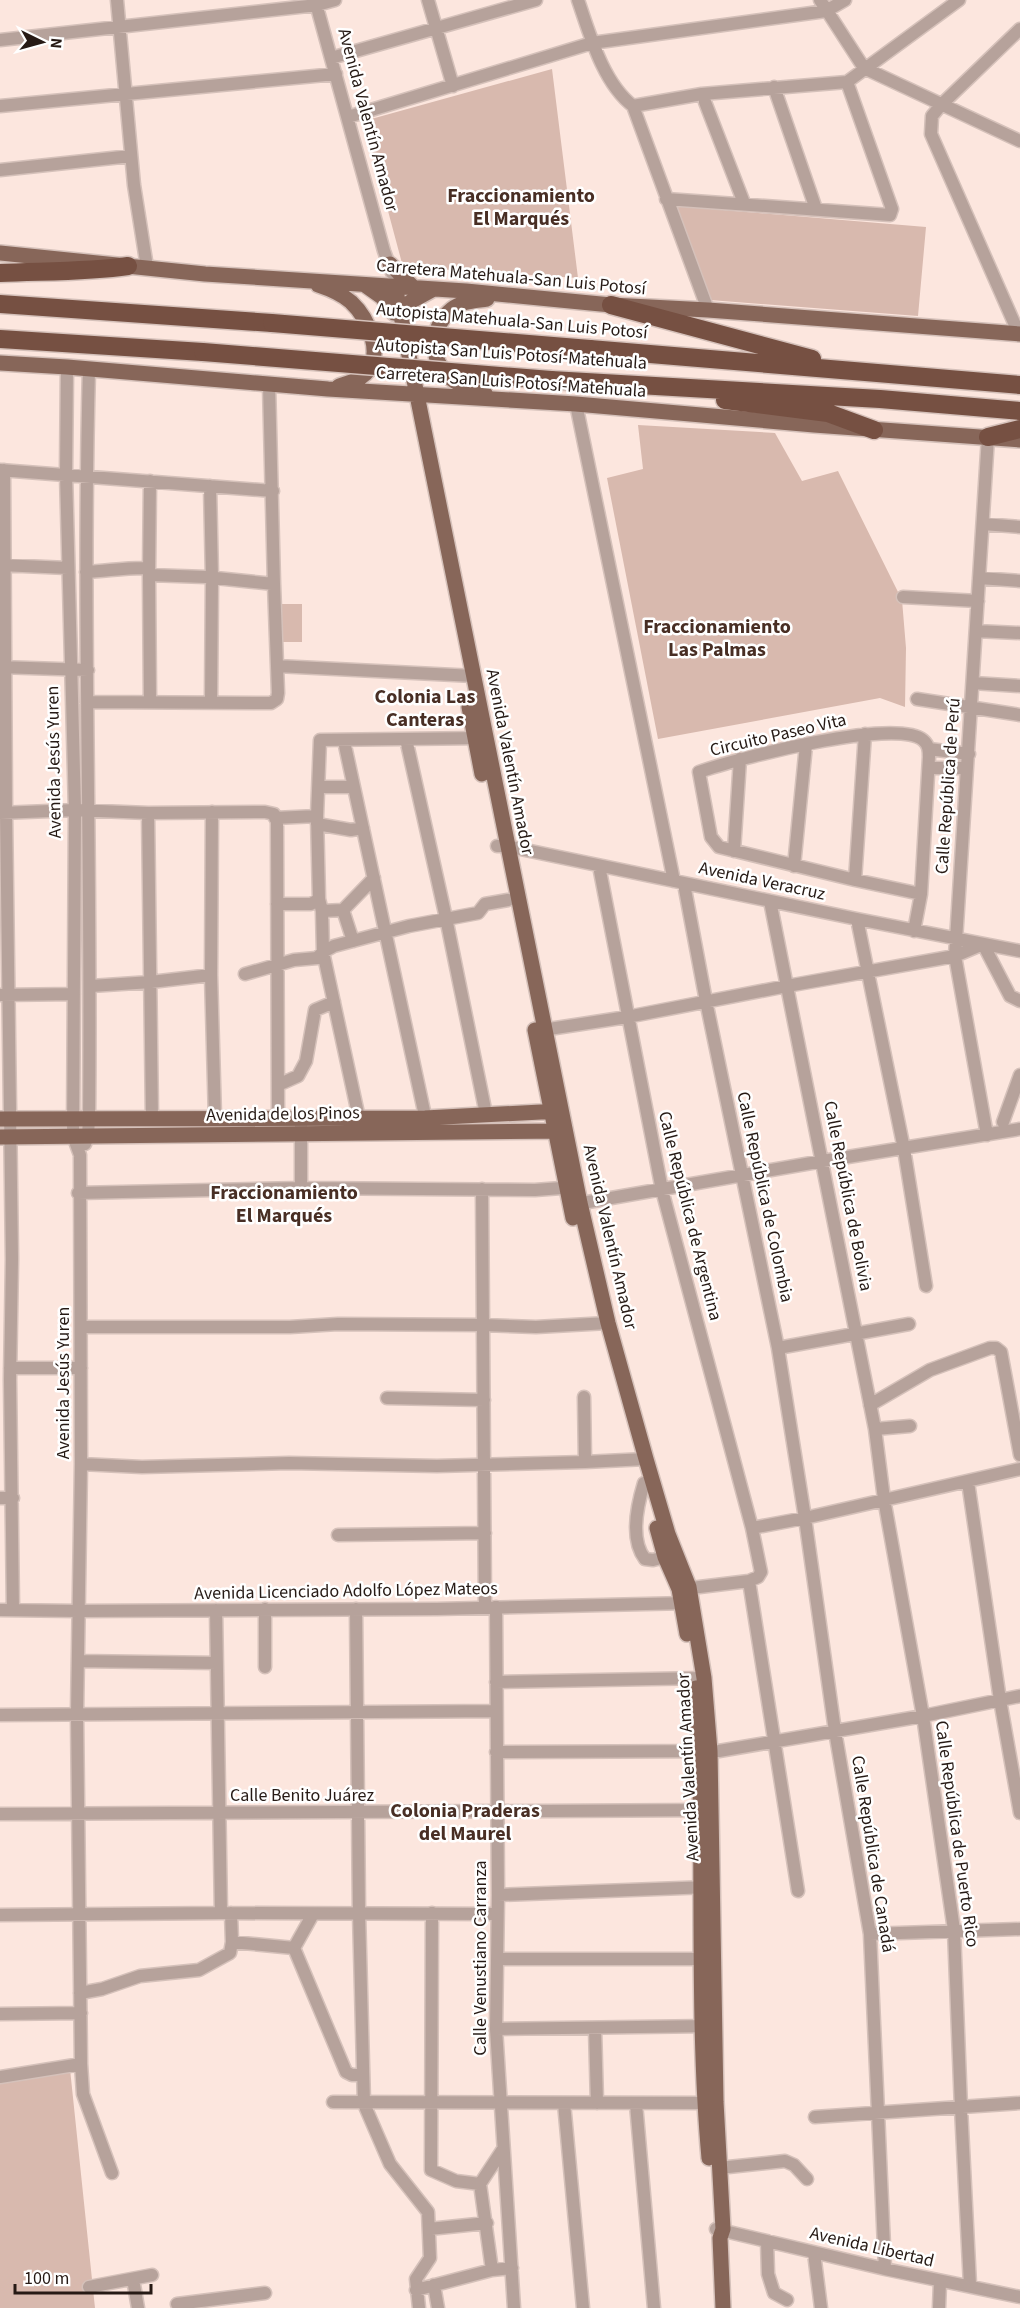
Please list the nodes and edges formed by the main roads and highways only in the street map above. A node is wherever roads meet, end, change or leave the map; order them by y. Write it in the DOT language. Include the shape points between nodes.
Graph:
graph roads {
  1 [pos="0,253"];
  2 [pos="128,266"];
  3 [pos="388,271"];
  4 [pos="0,273"];
  5 [pos="301,279"];
  6 [pos="368,285"];
  7 [pos="413,287"];
  8 [pos="432,289"];
  9 [pos="520,296"];
  10 [pos="0,304"];
  11 [pos="611,306"];
  12 [pos="398,313"];
  13 [pos="1020,334"];
  14 [pos="0,339"];
  15 [pos="0,363"];
  16 [pos="861,372"];
  17 [pos="632,384"];
  18 [pos="1020,385"];
  19 [pos="328,389"];
  20 [pos="412,394"];
  21 [pos="493,398"];
  22 [pos="1020,411"];
  23 [pos="1020,429"];
  24 [pos="874,430"];
  25 [pos="988,437"];
  26 [pos="1020,440"];
  27 [pos="502,846"];
  28 [pos="540,1031"];
  29 [pos="556,1112"];
  30 [pos="5,1119"];
  31 [pos="427,1125"];
  32 [pos="301,1126"];
  33 [pos="561,1131"];
  34 [pos="5,1137"];
  35 [pos="642,1459"];
  36 [pos="685,1596"];
  37 [pos="710,2103"];
  38 [pos="720,2232"];
  39 [pos="723,2308"];
  1 -- 2 [label="main road, Carretera Matehuala-San Luis Potosí"];
  2 -- 4 [label="highway"];
  2 -- 5 [label="main road, Carretera Matehuala-San Luis Potosí"];
  3 -- 6 [label="main road, Carretera Matehuala-San Luis Potosí"];
  3 -- 7 [label="main road, Carretera Matehuala-San Luis Potosí"];
  3 -- 7 [label="main road"];
  3 -- 12 [label="main road, Avenida Valentín Amador"];
  5 -- 6 [label="main road, Carretera Matehuala-San Luis Potosí"];
  5 -- 19 [label="main road" via="350,301 373,340 372,364 366,373 356,381"];
  6 -- 12 [label="main road"];
  7 -- 8 [label="main road, Carretera Matehuala-San Luis Potosí"];
  8 -- 9 [label="main road, Carretera Matehuala-San Luis Potosí"];
  8 -- 12 [label="main road"];
  9 -- 11 [label="main road, Carretera Matehuala-San Luis Potosí"];
  9 -- 21 [label="main road" via="466,302 452,309 441,322 434,343 436,360 449,377"];
  10 -- 16 [label="highway, Autopista Matehuala-San Luis Potosí, bridge"];
  11 -- 13 [label="main road, Carretera Matehuala-San Luis Potosí"];
  11 -- 16 [label="highway"];
  12 -- 20 [label="main road, Avenida Valentín Amador"];
  14 -- 17 [label="highway, Autopista San Luis Potosí-Matehuala, bridge"];
  15 -- 19 [label="main road, Carretera San Luis Potosí-Matehuala"];
  16 -- 18 [label="highway, Autopista Matehuala-San Luis Potosí"];
  17 -- 22 [label="highway, Autopista San Luis Potosí-Matehuala"];
  17 -- 24 [label="highway" via="661,392 828,413"];
  19 -- 20 [label="main road, Carretera San Luis Potosí-Matehuala"];
  20 -- 21 [label="main road, Carretera San Luis Potosí-Matehuala"];
  20 -- 27 [label="main road, Avenida Valentín Amador"];
  21 -- 24 [label="main road, Carretera San Luis Potosí-Matehuala"];
  23 -- 25 [label="highway"];
  24 -- 25 [label="main road, Carretera San Luis Potosí-Matehuala"];
  25 -- 26 [label="main road, Carretera San Luis Potosí-Matehuala"];
  27 -- 28 [label="main road, Avenida Valentín Amador"];
  27 -- 28 [label="main road, Avenida Valentín Amador" via="508,900"];
  28 -- 29 [label="main road, Avenida Valentín Amador"];
  29 -- 31 [label="main road, Avenida de los Pinos" via="486,1114"];
  29 -- 33 [label="main road, Avenida Valentín Amador"];
  30 -- 32 [label="main road, Avenida de los Pinos" via="278,1118"];
  31 -- 32 [label="main road, Avenida de los Pinos"];
  31 -- 32 [label="main road, Avenida de los Pinos" via="359,1118"];
  31 -- 33 [label="main road, Avenida de los Pinos"];
  32 -- 34 [label="main road, Avenida de los Pinos"];
  33 -- 35 [label="main road, Avenida Valentín Amador" via="575,1204"];
  35 -- 36 [label="main road, Avenida Valentín Amador"];
  35 -- 36 [label="main road, Avenida Valentín Amador" via="644,1484 665,1557"];
  36 -- 37 [label="main road, Avenida Valentín Amador" via="700,1678 704,1751"];
  37 -- 38 [label="main road, Avenida Valentín Amador"];
  37 -- 38 [label="main road, Avenida Valentín Amador" via="719,2168"];
  38 -- 39 [label="main road, Avenida Valentín Amador"];
}
